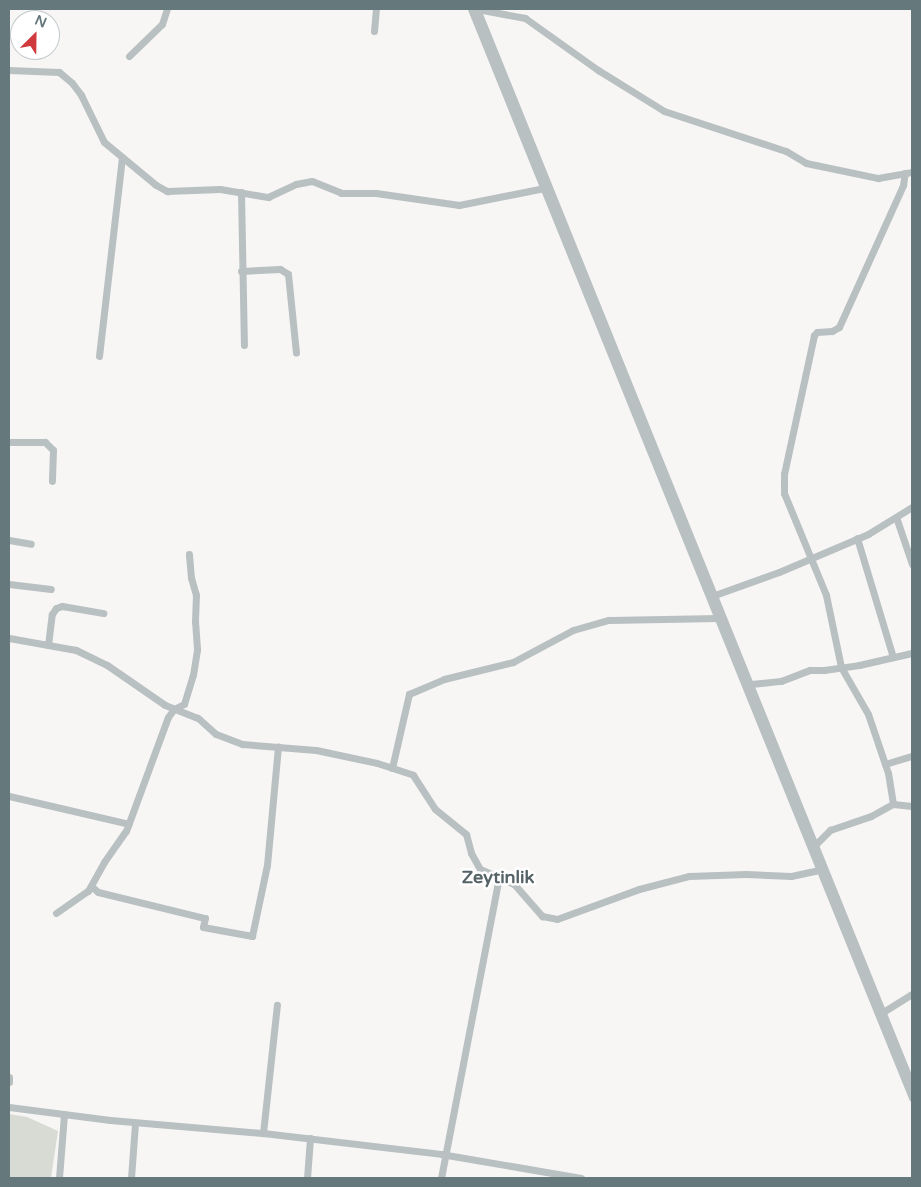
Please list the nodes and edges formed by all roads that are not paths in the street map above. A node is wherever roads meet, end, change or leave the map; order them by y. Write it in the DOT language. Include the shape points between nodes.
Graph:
graph roads {
  1 [pos="167,9"];
  2 [pos="376,9"];
  3 [pos="471,9"];
  4 [pos="477,9"];
  5 [pos="374,31"];
  6 [pos="128,56"];
  7 [pos="9,70"];
  8 [pos="122,157"];
  9 [pos="909,173"];
  10 [pos="544,188"];
  11 [pos="241,192"];
  12 [pos="241,271"];
  13 [pos="244,345"];
  14 [pos="296,353"];
  15 [pos="99,356"];
  16 [pos="9,442"];
  17 [pos="52,481"];
  18 [pos="912,507"];
  19 [pos="896,517"];
  20 [pos="857,538"];
  21 [pos="9,540"];
  22 [pos="32,544"];
  23 [pos="190,554"];
  24 [pos="810,558"];
  25 [pos="912,564"];
  26 [pos="9,584"];
  27 [pos="51,589"];
  28 [pos="712,596"];
  29 [pos="103,613"];
  30 [pos="718,618"];
  31 [pos="9,638"];
  32 [pos="48,645"];
  33 [pos="912,653"];
  34 [pos="894,657"];
  35 [pos="840,667"];
  36 [pos="751,684"];
  37 [pos="174,709"];
  38 [pos="278,747"];
  39 [pos="912,756"];
  40 [pos="885,764"];
  41 [pos="392,768"];
  42 [pos="9,796"];
  43 [pos="893,804"];
  44 [pos="912,806"];
  45 [pos="129,824"];
  46 [pos="814,847"];
  47 [pos="820,870"];
  48 [pos="499,876"];
  49 [pos="91,886"];
  50 [pos="56,913"];
  51 [pos="912,994"];
  52 [pos="277,1005"];
  53 [pos="883,1012"];
  54 [pos="9,1077"];
  55 [pos="9,1082"];
  56 [pos="912,1084"];
  57 [pos="912,1098"];
  58 [pos="9,1107"];
  59 [pos="64,1114"];
  60 [pos="135,1122"];
  61 [pos="263,1132"];
  62 [pos="310,1138"];
  63 [pos="445,1154"];
  64 [pos="59,1178"];
  65 [pos="131,1178"];
  66 [pos="307,1178"];
  67 [pos="441,1178"];
  68 [pos="581,1178"];
  1 -- 6 [label="street" via="162,24"];
  2 -- 5 [label="street"];
  3 -- 10 [label="street"];
  4 -- 9 [label="street" via="525,18 598,70 664,110 786,151 806,163 878,178"];
  4 -- 28 [label="street"];
  7 -- 8 [label="street" via="60,72 81,95 104,142"];
  8 -- 11 [label="street" via="167,192 220,189"];
  8 -- 15 [label="street"];
  9 -- 24 [label="street" via="840,327 814,335 783,485"];
  10 -- 11 [label="street" via="459,205 376,193 341,193 312,181 296,184 268,197"];
  10 -- 28 [label="street"];
  11 -- 12 [label="street"];
  12 -- 13 [label="street"];
  12 -- 14 [label="street" via="280,269 288,274"];
  16 -- 17 [label="street" via="45,442 53,450"];
  18 -- 19 [label="street"];
  19 -- 20 [label="street"];
  19 -- 25 [label="street"];
  20 -- 24 [label="street"];
  20 -- 34 [label="street"];
  21 -- 22 [label="street"];
  23 -- 37 [label="street" via="190,578 196,595 197,649 184,704"];
  24 -- 28 [label="street"];
  24 -- 35 [label="street" via="826,595"];
  26 -- 27 [label="street"];
  28 -- 30 [label="street"];
  28 -- 36 [label="street"];
  29 -- 32 [label="street" via="62,606 56,608 52,614"];
  30 -- 41 [label="street" via="608,620 573,630 514,662 444,679 409,694"];
  30 -- 46 [label="street"];
  31 -- 32 [label="street"];
  32 -- 37 [label="street" via="76,650 107,665"];
  33 -- 34 [label="street"];
  34 -- 35 [label="street"];
  35 -- 36 [label="street" via="810,670 781,681"];
  35 -- 40 [label="street" via="868,714"];
  36 -- 46 [label="street"];
  37 -- 38 [label="street" via="198,718 216,734 242,744"];
  37 -- 45 [label="street" via="163,730"];
  38 -- 41 [label="street" via="316,750"];
  38 -- 49 [label="street" via="267,865 252,936 203,926 205,918 98,892"];
  39 -- 40 [label="street"];
  40 -- 43 [label="street"];
  41 -- 48 [label="street" via="413,775 435,809 466,834 480,870"];
  42 -- 45 [label="street"];
  43 -- 44 [label="street"];
  43 -- 46 [label="street" via="871,816 830,830"];
  45 -- 49 [label="street"];
  46 -- 47 [label="street"];
  46 -- 53 [label="street"];
  47 -- 48 [label="street" via="791,876 689,876 639,889 557,919 542,916 514,884"];
  47 -- 57 [label="street"];
  48 -- 63 [label="street"];
  49 -- 50 [label="street"];
  51 -- 53 [label="street"];
  52 -- 61 [label="street"];
  53 -- 56 [label="street"];
  54 -- 55 [label="street"];
  58 -- 59 [label="street"];
  59 -- 60 [label="street"];
  59 -- 64 [label="street"];
  60 -- 61 [label="street"];
  60 -- 65 [label="street"];
  61 -- 62 [label="street"];
  62 -- 63 [label="street"];
  62 -- 66 [label="street"];
  63 -- 67 [label="street"];
  63 -- 68 [label="street"];
}
